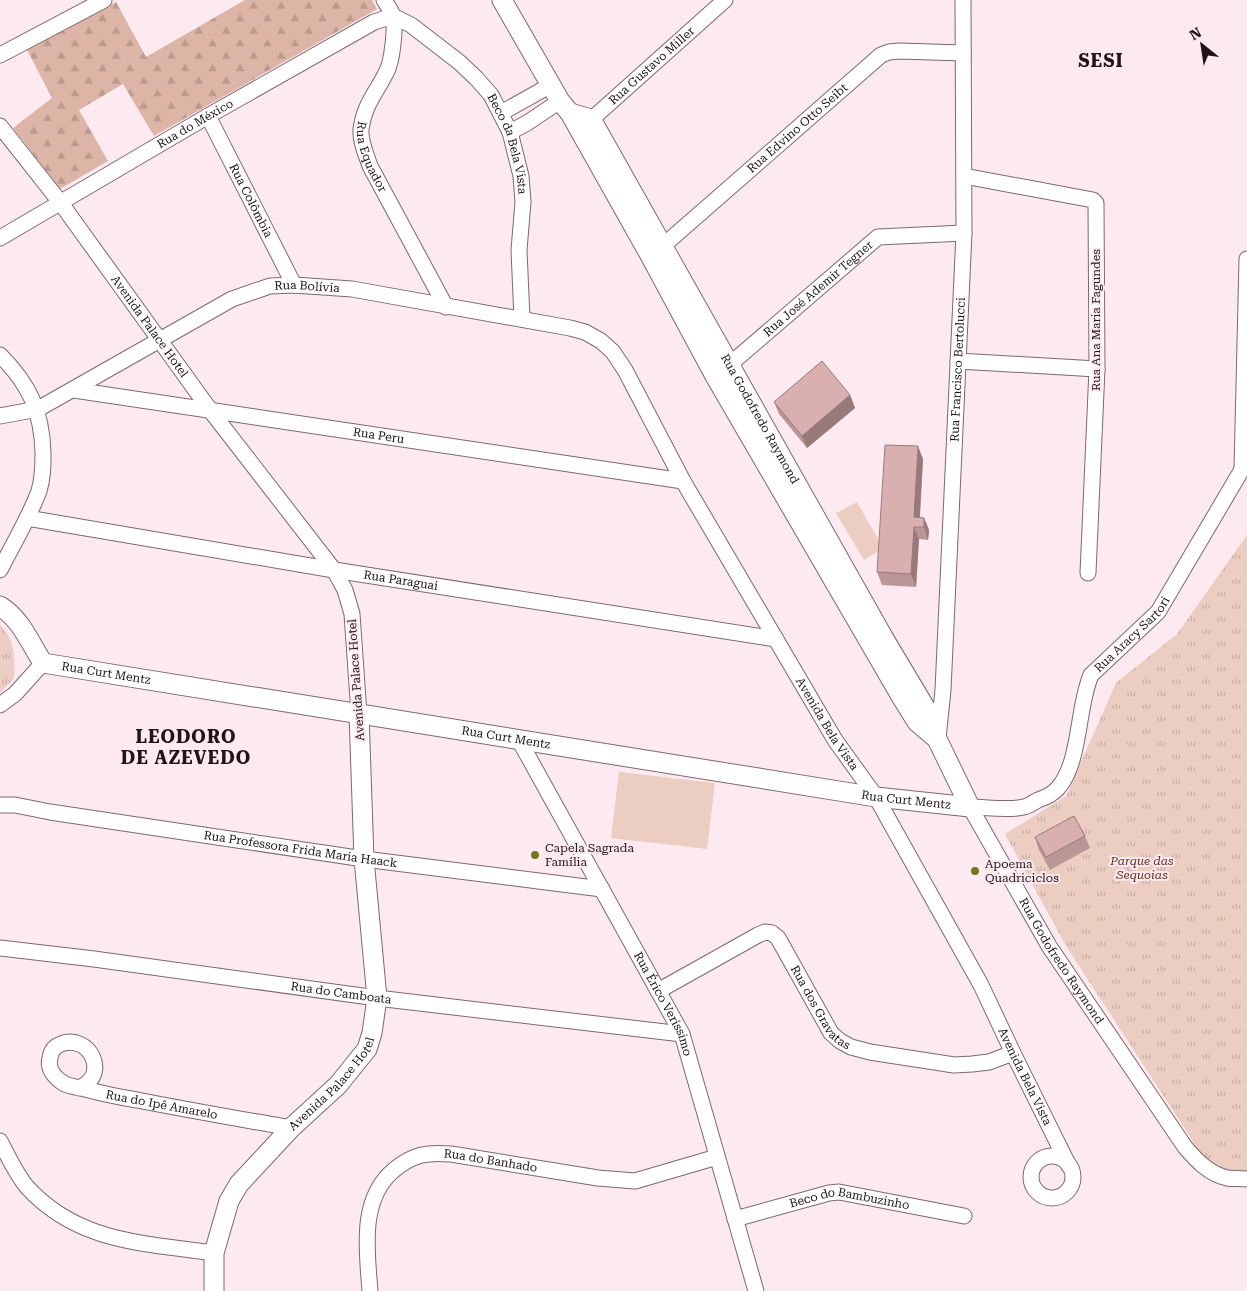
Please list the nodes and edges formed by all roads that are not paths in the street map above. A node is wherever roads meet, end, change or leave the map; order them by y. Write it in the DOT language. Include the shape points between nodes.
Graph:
graph roads {
  1 [pos="104,0"];
  2 [pos="384,0"];
  3 [pos="502,0"];
  4 [pos="726,0"];
  5 [pos="963,0"];
  6 [pos="393,16"];
  7 [pos="962,53"];
  8 [pos="0,55"];
  9 [pos="560,100"];
  10 [pos="501,113"];
  11 [pos="208,116"];
  12 [pos="585,125"];
  13 [pos="0,126"];
  14 [pos="510,132"];
  15 [pos="964,176"];
  16 [pos="60,202"];
  17 [pos="964,233"];
  18 [pos="0,238"];
  19 [pos="657,251"];
  20 [pos="1247,260"];
  21 [pos="294,285"];
  22 [pos="446,307"];
  23 [pos="522,318"];
  24 [pos="158,341"];
  25 [pos="601,341"];
  26 [pos="0,354"];
  27 [pos="958,361"];
  28 [pos="1097,369"];
  29 [pos="722,371"];
  30 [pos="74,390"];
  31 [pos="38,410"];
  32 [pos="210,410"];
  33 [pos="0,416"];
  34 [pos="1244,465"];
  35 [pos="683,481"];
  36 [pos="27,518"];
  37 [pos="0,570"];
  38 [pos="334,570"];
  39 [pos="1088,573"];
  40 [pos="0,606"];
  41 [pos="776,639"];
  42 [pos="43,663"];
  43 [pos="0,705"];
  44 [pos="359,714"];
  45 [pos="937,739"];
  46 [pos="518,740"];
  47 [pos="876,797"];
  48 [pos="0,805"];
  49 [pos="970,806"];
  50 [pos="364,859"];
  51 [pos="602,890"];
  52 [pos="0,948"];
  53 [pos="658,991"];
  54 [pos="377,998"];
  55 [pos="682,1034"];
  56 [pos="1013,1053"];
  57 [pos="79,1088"];
  58 [pos="1050,1126"];
  59 [pos="292,1128"];
  60 [pos="0,1141"];
  61 [pos="717,1157"];
  62 [pos="1034,1165"];
  63 [pos="1069,1166"];
  64 [pos="1247,1179"];
  65 [pos="964,1216"];
  66 [pos="735,1219"];
  67 [pos="214,1253"];
  68 [pos="214,1291"];
  69 [pos="370,1291"];
  70 [pos="756,1291"];
  1 -- 8 [label="street"];
  2 -- 6 [label="street"];
  3 -- 9 [label="main road, Rua Godofredo Raymond"];
  4 -- 12 [label="street, Rua Gustavo Miller"];
  5 -- 7 [label="street, Rua Francisco Bertolucci"];
  6 -- 10 [label="street, Beco da Bela Vista" via="459,62 491,95"];
  6 -- 11 [label="street, Rua do México" via="374,22"];
  6 -- 22 [label="street, Rua Equador" via="391,60 365,114 361,130 363,148"];
  7 -- 15 [label="street, Rua Francisco Bertolucci"];
  7 -- 19 [label="street, Rua Edvino Otto Seibt" via="899,51 881,55"];
  9 -- 10 [label="street"];
  9 -- 12 [label="main road, Rua Godofredo Raymond"];
  9 -- 14 [label="street"];
  10 -- 14 [label="street, Beco da Bela Vista"];
  11 -- 16 [label="street, Rua do México"];
  11 -- 21 [label="street, Rua Colômbia"];
  12 -- 19 [label="main road, Rua Godofredo Raymond"];
  13 -- 16 [label="street, Avenida Palace Hotel"];
  14 -- 23 [label="street, Beco da Bela Vista" via="523,202 519,250"];
  15 -- 17 [label="street, Rua Francisco Bertolucci"];
  15 -- 28 [label="street, Rua Ana Maria Fagundes" via="1096,203"];
  16 -- 18 [label="street, Rua do México"];
  16 -- 24 [label="street, Avenida Palace Hotel"];
  17 -- 27 [label="street, Rua Francisco Bertolucci"];
  17 -- 29 [label="street, Rua José Ademir Tegner" via="878,237"];
  19 -- 29 [label="main road, Rua Godofredo Raymond"];
  20 -- 34 [label="street"];
  21 -- 22 [label="street, Rua Bolívia" via="352,289"];
  21 -- 24 [label="street, Rua Bolívia" via="270,286 232,299"];
  22 -- 23 [label="street, Rua Bolívia"];
  23 -- 25 [label="street, Rua Bolívia" via="585,332"];
  24 -- 30 [label="street, Rua Bolívia"];
  24 -- 32 [label="street, Avenida Palace Hotel"];
  25 -- 35 [label="street, Avenida Bela Vista" via="625,370"];
  26 -- 31 [label="street" via="22,380"];
  27 -- 28 [label="street"];
  27 -- 45 [label="street, Rua Francisco Bertolucci" via="943,690"];
  28 -- 39 [label="street, Rua Ana Maria Fagundes"];
  29 -- 45 [label="main road, Rua Godofredo Raymond" via="912,714"];
  30 -- 31 [label="street, Rua Bolívia"];
  30 -- 32 [label="street, Rua Peru"];
  31 -- 33 [label="street"];
  31 -- 36 [label="street" via="43,438 43,473"];
  32 -- 35 [label="street, Rua Peru"];
  32 -- 38 [label="street, Avenida Palace Hotel"];
  34 -- 49 [label="street, Rua Aracy Sartori" via="1158,612 1091,675 1075,746 1067,772 1057,789 1024,807"];
  35 -- 41 [label="street, Avenida Bela Vista"];
  36 -- 37 [label="street"];
  36 -- 38 [label="street, Rua Paraguai"];
  38 -- 41 [label="street, Rua Paraguai"];
  38 -- 44 [label="street, Avenida Palace Hotel" via="345,590 352,614"];
  40 -- 42 [label="main road" via="14,617"];
  41 -- 47 [label="street, Avenida Bela Vista" via="835,740"];
  42 -- 43 [label="street" via="15,694"];
  42 -- 44 [label="main road, Rua Curt Mentz"];
  44 -- 46 [label="main road, Rua Curt Mentz"];
  44 -- 50 [label="main road, Avenida Palace Hotel"];
  45 -- 49 [label="main road, Rua Godofredo Raymond"];
  46 -- 47 [label="main road, Rua Curt Mentz"];
  46 -- 51 [label="street, Rua Érico Veríssimo"];
  47 -- 49 [label="main road, Rua Curt Mentz"];
  47 -- 56 [label="street, Avenida Bela Vista" via="982,985"];
  48 -- 50 [label="street, Rua Professora Frida Maria Haack"];
  49 -- 64 [label="street, Rua Godofredo Raymond" via="1049,946 1185,1147 1198,1163 1209,1170 1226,1178"];
  50 -- 51 [label="street, Rua Professora Frida Maria Haack"];
  50 -- 54 [label="main road, Avenida Palace Hotel"];
  51 -- 53 [label="street, Rua Érico Veríssimo"];
  52 -- 54 [label="street, Rua do Camboata"];
  53 -- 55 [label="street, Rua Érico Veríssimo"];
  53 -- 56 [label="street, Rua dos Gravatas" via="758,935 772,933 778,938 830,1033 852,1047 954,1065 989,1062"];
  54 -- 55 [label="street, Rua do Camboata"];
  54 -- 59 [label="main road, Avenida Palace Hotel" via="367,1049 338,1085"];
  55 -- 61 [label="street, Rua Érico Veríssimo"];
  56 -- 58 [label="street, Avenida Bela Vista"];
  57 -- 57 [label="street, Rua do Ipê Amarelo" via="58,1080 50,1068 49,1060 59,1044 78,1044 94,1057 96,1067 92,1078"];
  57 -- 59 [label="street, Rua do Ipê Amarelo"];
  58 -- 62 [label="street" via="1048,1145"];
  58 -- 63 [label="street, Avenida Bela Vista"];
  59 -- 67 [label="main road, Avenida Palace Hotel" via="239,1184 229,1201"];
  60 -- 67 [label="street" via="26,1186 43,1202 83,1228 103,1236"];
  61 -- 66 [label="street, Rua Érico Veríssimo"];
  61 -- 69 [label="street, Rua do Banhado" via="635,1180 598,1178 451,1154 431,1152 416,1157 387,1176 372,1200 368,1234"];
  62 -- 63 [label="street" via="1051,1156 1064,1160"];
  62 -- 63 [label="street" via="1031,1177 1035,1190 1053,1198 1070,1186 1072,1172"];
  65 -- 66 [label="street, Beco do Bambuzinho" via="839,1192"];
  66 -- 70 [label="street, Rua Érico Veríssimo"];
  67 -- 68 [label="main road, Avenida Palace Hotel"];
}
